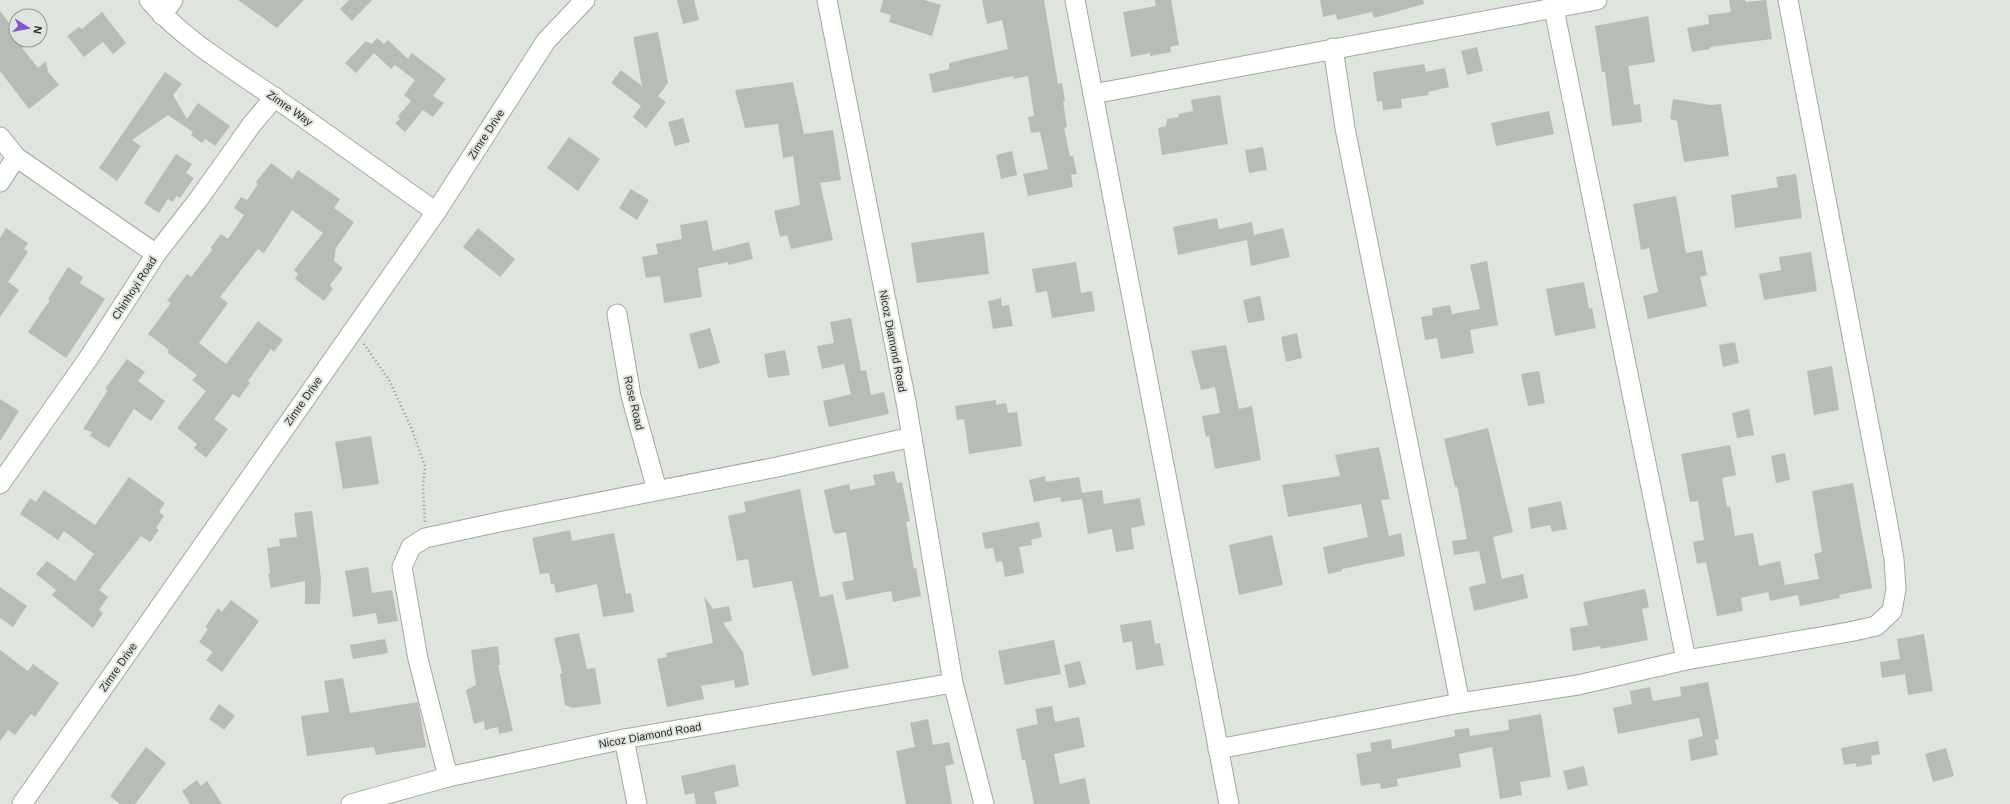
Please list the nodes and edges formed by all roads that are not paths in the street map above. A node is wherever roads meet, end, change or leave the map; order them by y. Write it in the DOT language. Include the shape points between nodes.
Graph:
graph roads {
  1 [pos="149,0"];
  2 [pos="173,0"];
  3 [pos="585,0"];
  4 [pos="827,0"];
  5 [pos="1075,0"];
  6 [pos="1597,0"];
  7 [pos="1788,0"];
  8 [pos="1554,9"];
  9 [pos="162,15"];
  10 [pos="1333,48"];
  11 [pos="1093,94"];
  12 [pos="274,97"];
  13 [pos="0,138"];
  14 [pos="16,157"];
  15 [pos="0,182"];
  16 [pos="436,212"];
  17 [pos="156,254"];
  18 [pos="617,314"];
  19 [pos="912,437"];
  20 [pos="0,484"];
  21 [pos="657,490"];
  22 [pos="1686,660"];
  23 [pos="953,683"];
  24 [pos="1460,703"];
  25 [pos="624,740"];
  26 [pos="1218,749"];
  27 [pos="448,777"];
  28 [pos="23,803"];
  29 [pos="351,804"];
  30 [pos="636,804"];
  31 [pos="984,804"];
  32 [pos="1229,804"];
  1 -- 9 [label="street, Zimre Way"];
  2 -- 9 [label="street"];
  3 -- 16 [label="street, Zimre Drive" via="546,41"];
  4 -- 19 [label="street, Nicoz Diamond Road"];
  5 -- 11 [label="street"];
  6 -- 8 [label="street"];
  7 -- 22 [label="street" via="1886,514 1894,558 1896,589 1892,611 1876,626"];
  8 -- 10 [label="street"];
  8 -- 22 [label="street"];
  9 -- 12 [label="street, Zimre Way" via="211,55"];
  10 -- 11 [label="street"];
  10 -- 24 [label="street" via="1345,128"];
  11 -- 26 [label="street"];
  12 -- 16 [label="street, Zimre Way"];
  12 -- 17 [label="street, Chinhoyi Road"];
  13 -- 14 [label="street"];
  14 -- 15 [label="street"];
  14 -- 17 [label="street"];
  16 -- 28 [label="street, Zimre Drive"];
  17 -- 20 [label="street, Chinhoyi Road" via="90,356"];
  18 -- 21 [label="street, Rose Road" via="630,396"];
  19 -- 21 [label="street"];
  19 -- 23 [label="street, Nicoz Diamond Road"];
  21 -- 27 [label="street" via="425,538 411,548 402,567 418,659"];
  22 -- 24 [label="street" via="1578,685"];
  23 -- 25 [label="street, Nicoz Diamond Road"];
  23 -- 31 [label="street, Nicoz Diamond Road"];
  24 -- 26 [label="street"];
  25 -- 27 [label="street, Nicoz Diamond Road"];
  25 -- 30 [label="street"];
  26 -- 32 [label="street"];
  27 -- 29 [label="street, Nicoz Diamond Road"];
}
